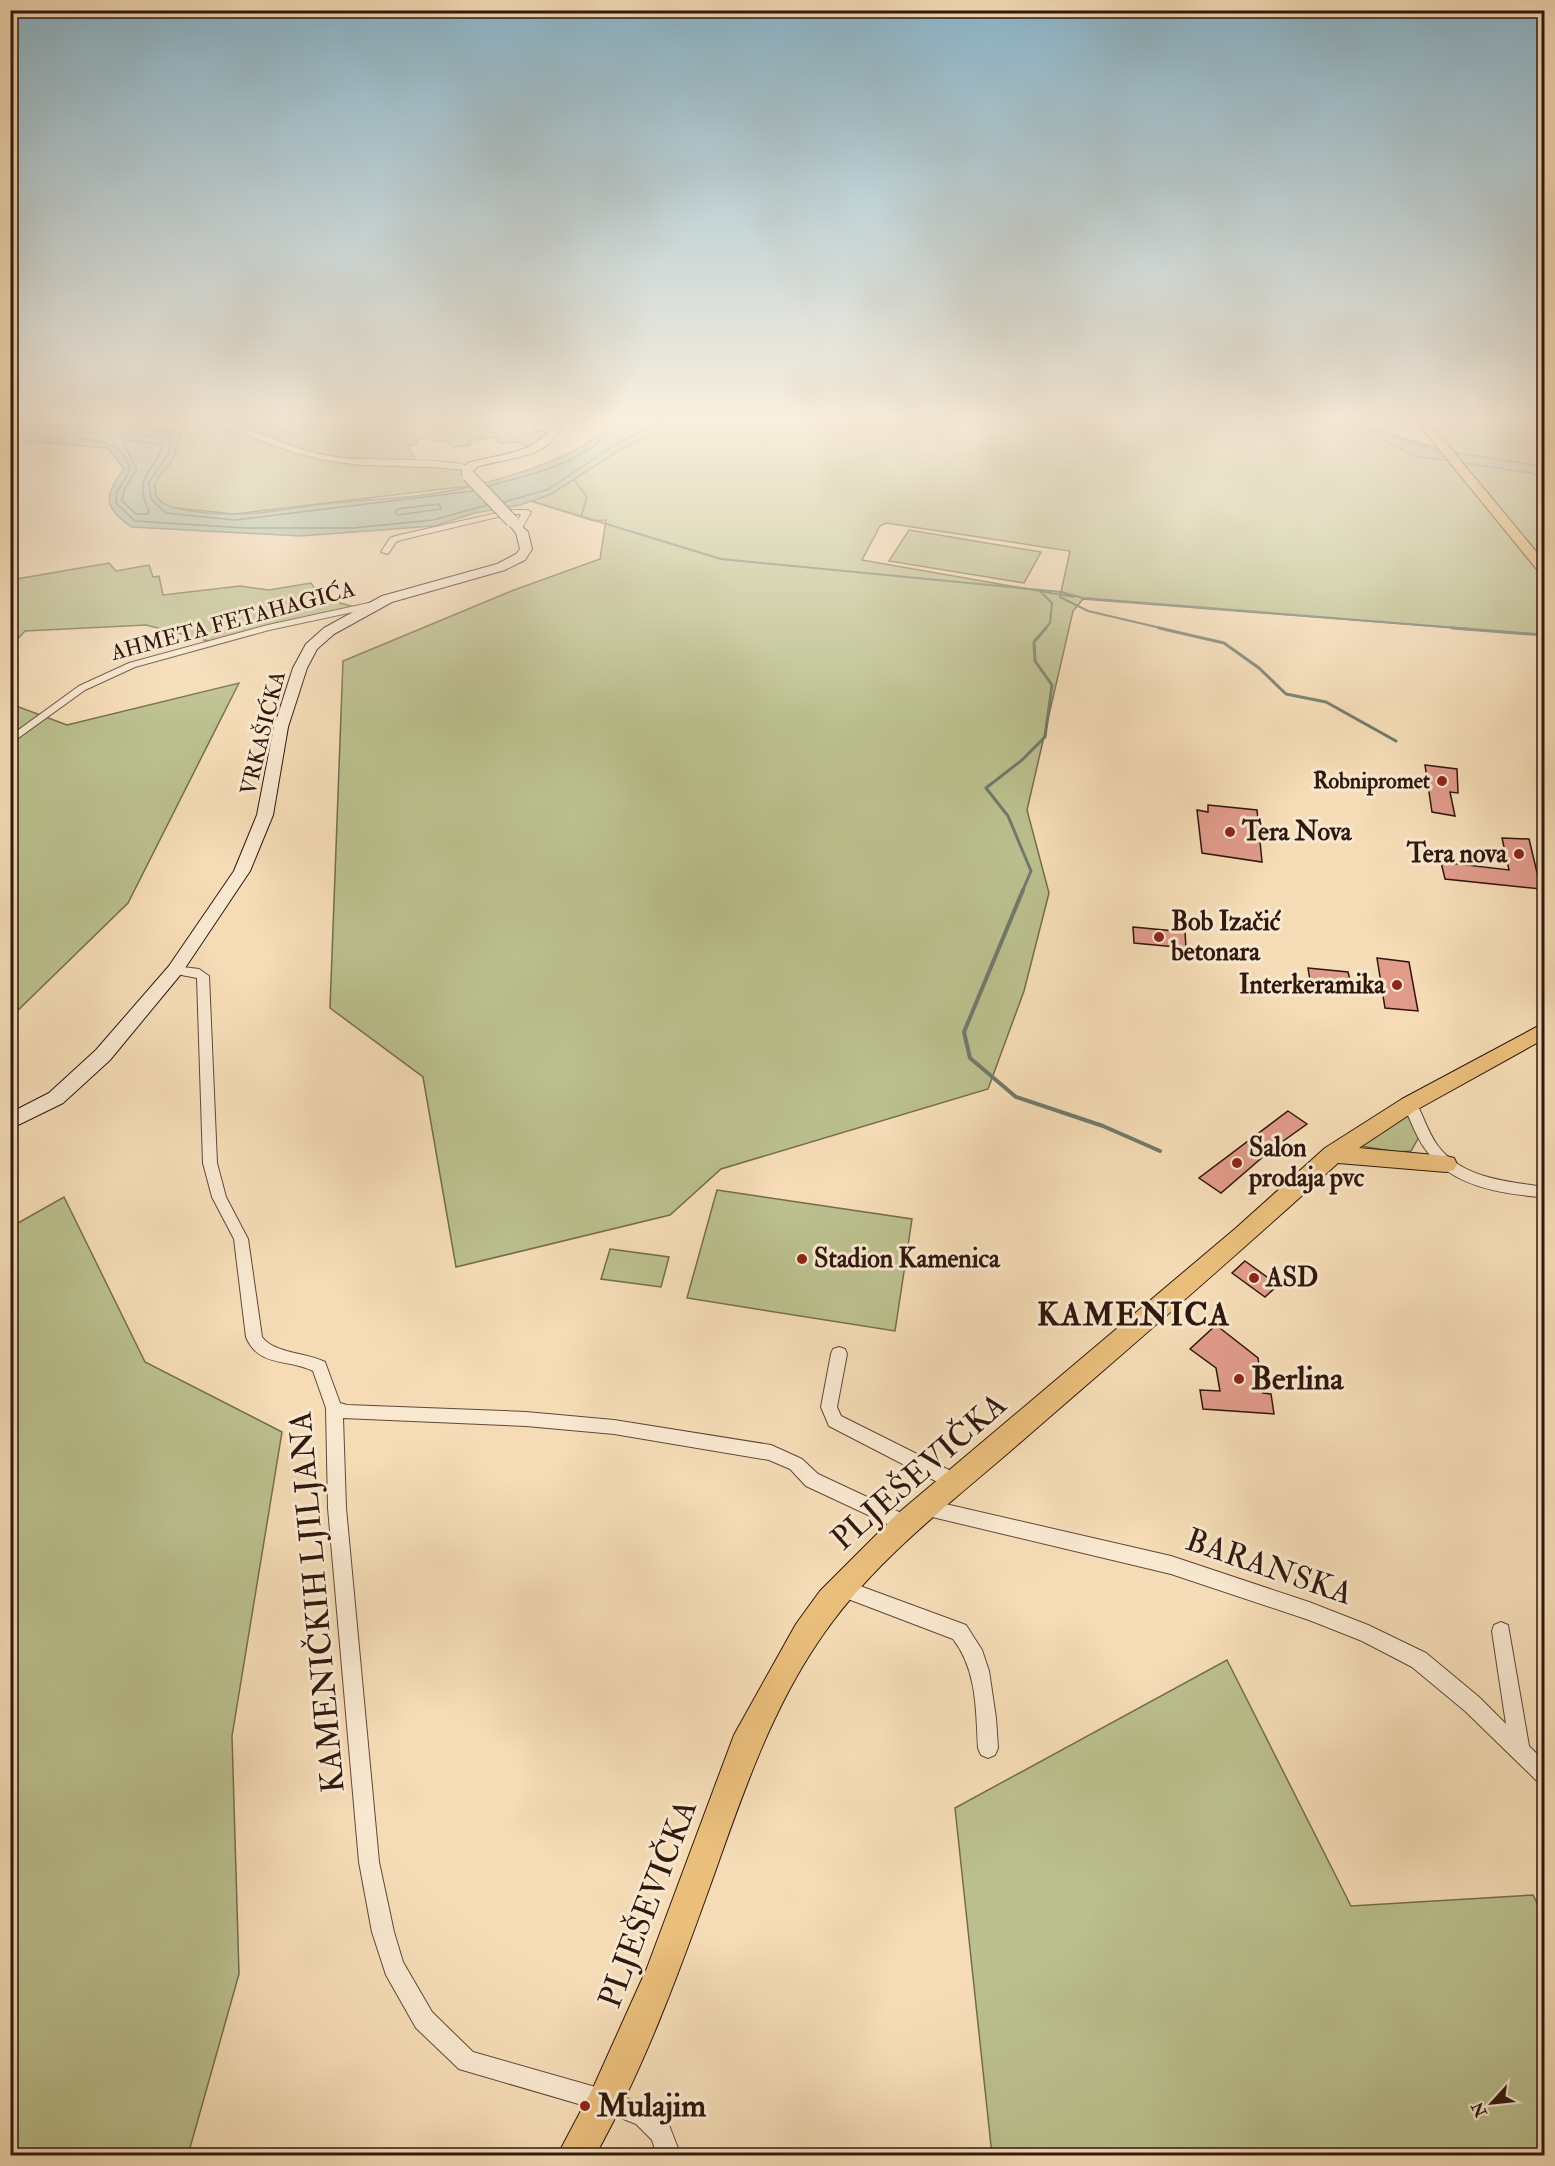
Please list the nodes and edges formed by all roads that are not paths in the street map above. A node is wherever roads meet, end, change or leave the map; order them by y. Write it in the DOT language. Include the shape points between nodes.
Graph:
graph roads {
  1 [pos="468,521"];
  2 [pos="512,521"];
  3 [pos="519,521"];
  4 [pos="1505,521"];
  5 [pos="515,525"];
  6 [pos="385,552"];
  7 [pos="1545,569"];
  8 [pos="378,604"];
  9 [pos="10,741"];
  10 [pos="175,970"];
  11 [pos="1545,1030"];
  12 [pos="1410,1104"];
  13 [pos="10,1122"];
  14 [pos="1333,1154"];
  15 [pos="1446,1164"];
  16 [pos="1545,1192"];
  17 [pos="839,1354"];
  18 [pos="334,1408"];
  19 [pos="957,1483"];
  20 [pos="928,1508"];
  21 [pos="906,1524"];
  22 [pos="841,1588"];
  23 [pos="1501,1631"];
  24 [pos="988,1748"];
  25 [pos="1520,1749"];
  26 [pos="1545,1774"];
  27 [pos="606,2101"];
  28 [pos="575,2156"];
  29 [pos="669,2156"];
  1 -- 6 [label="street" via="398,538"];
  2 -- 5 [label="street, bridge"];
  3 -- 5 [label="street"];
  4 -- 7 [label="main road"];
  5 -- 8 [label="street, VRKAŠIĆKA" via="526,549 512,563"];
  8 -- 9 [label="street, AHMETA FETAHAGIĆA" via="132,665 82,688"];
  8 -- 10 [label="street, VRKAŠIĆKA" via="329,631 312,647 300,668 281,727 259,834 242,872"];
  10 -- 13 [label="street, VRKAŠIĆKA" via="83,1076 56,1098"];
  10 -- 18 [label="street, KAMENIČKIH LJILJANA" via="195,972 203,976 205,984 203,1021 210,1163 219,1197 241,1239 254,1337 270,1353 319,1366"];
  11 -- 12 [label="main road, PLJEŠEVIČKA"];
  12 -- 14 [label="main road, PLJEŠEVIČKA"];
  12 -- 15 [label="street" via="1433,1149"];
  14 -- 15 [label="main road"];
  14 -- 19 [label="main road, PLJEŠEVIČKA"];
  15 -- 16 [label="street" via="1488,1183"];
  17 -- 19 [label="street" via="829,1407 835,1421"];
  18 -- 21 [label="street" via="347,1412 526,1419 614,1427 771,1453 796,1464 812,1480"];
  18 -- 27 [label="street, KAMENIČKIH LJILJANA" via="345,1614 369,1862 394,1967 424,2020 466,2061"];
  19 -- 20 [label="main road, PLJEŠEVIČKA"];
  20 -- 21 [label="main road, PLJEŠEVIČKA"];
  20 -- 25 [label="street, BARANSKA" via="1171,1565 1368,1634 1419,1660"];
  21 -- 22 [label="main road, PLJEŠEVIČKA"];
  22 -- 24 [label="street" via="959,1632 968,1641 977,1659"];
  22 -- 27 [label="main road, PLJEŠEVIČKA" via="806,1634 745,1746 662,1973"];
  23 -- 25 [label="street"];
  25 -- 26 [label="street, BARANSKA"];
  27 -- 28 [label="main road, PLJEŠEVIČKA"];
  27 -- 29 [label="street, KAMENIČKIH LJILJANA" via="652,2122 661,2133"];
}
